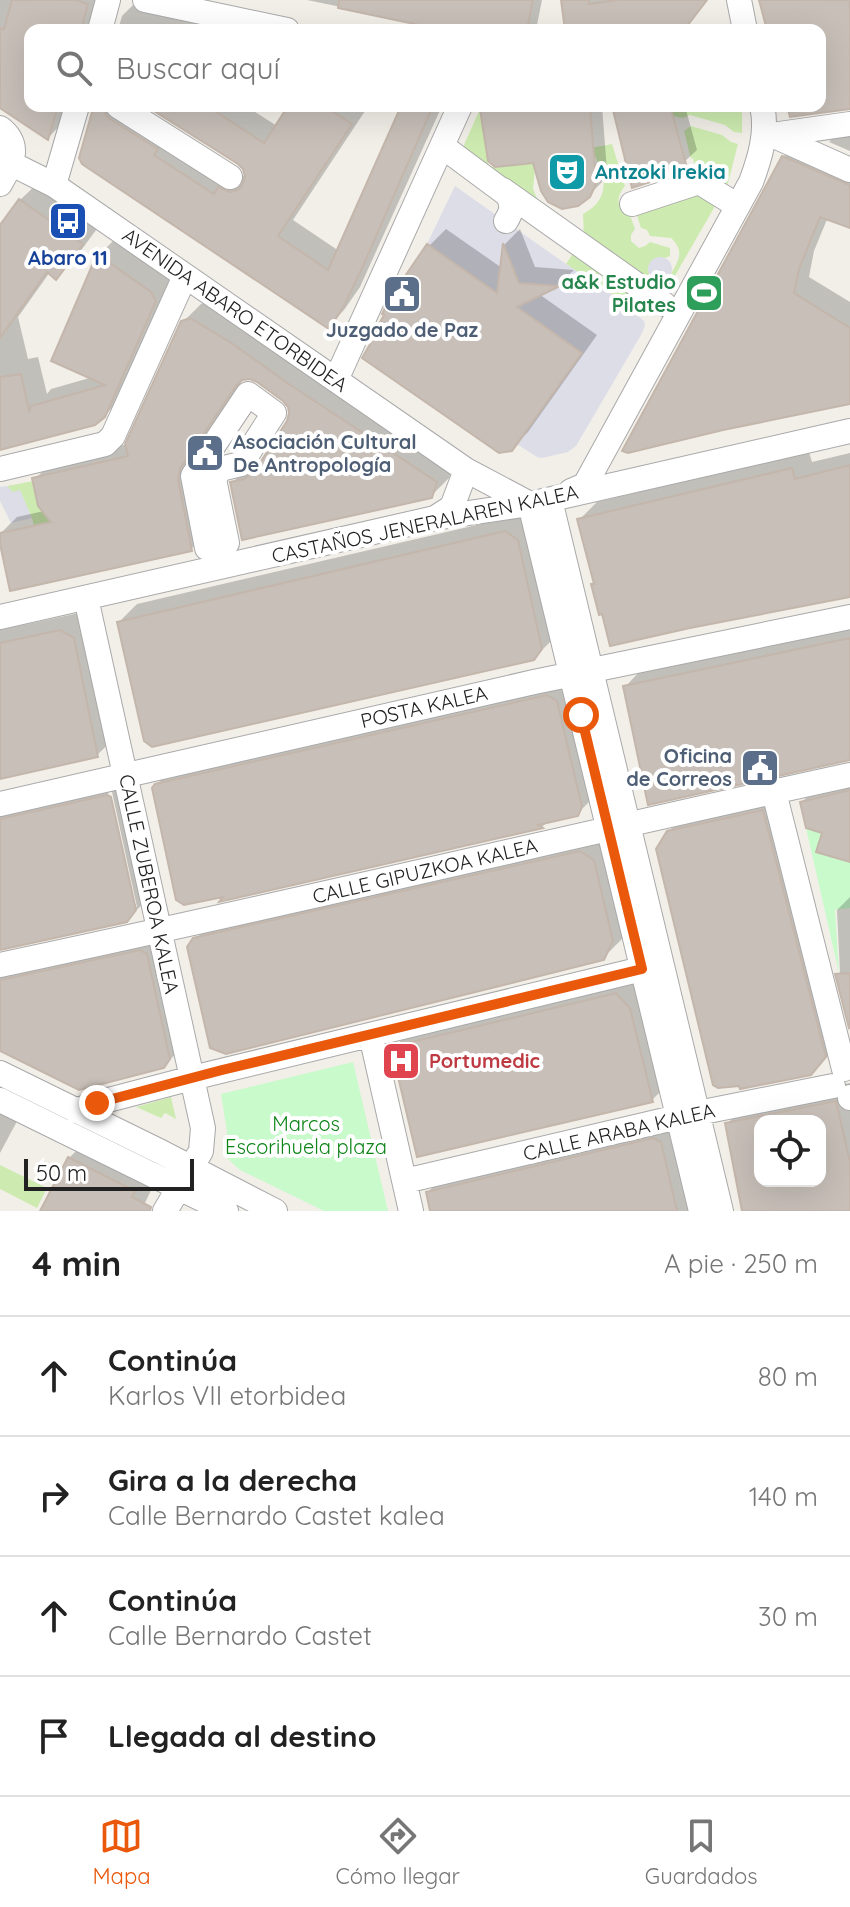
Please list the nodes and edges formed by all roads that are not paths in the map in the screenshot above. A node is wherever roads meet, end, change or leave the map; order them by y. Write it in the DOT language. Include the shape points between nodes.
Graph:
graph roads {
  1 [pos="108,0"];
  2 [pos="145,0"];
  3 [pos="739,0"];
  4 [pos="218,7"];
  5 [pos="102,24"];
  6 [pos="269,24"];
  7 [pos="744,24"];
  8 [pos="75,112"];
  9 [pos="127,112"];
  10 [pos="457,112"];
  11 [pos="764,116"];
  12 [pos="850,124"];
  13 [pos="0,128"];
  14 [pos="439,152"];
  15 [pos="4,169"];
  16 [pos="850,170"];
  17 [pos="230,177"];
  18 [pos="54,185"];
  19 [pos="632,204"];
  20 [pos="738,206"];
  21 [pos="185,276"];
  22 [pos="664,304"];
  23 [pos="336,380"];
  24 [pos="850,431"];
  25 [pos="0,469"];
  26 [pos="466,470"];
  27 [pos="540,502"];
  28 [pos="435,518"];
  29 [pos="227,543"];
  30 [pos="86,598"];
  31 [pos="0,617"];
  32 [pos="850,617"];
  33 [pos="582,673"];
  34 [pos="850,775"];
  35 [pos="125,776"];
  36 [pos="776,800"];
  37 [pos="0,804"];
  38 [pos="619,827"];
  39 [pos="159,932"];
  40 [pos="0,965"];
  41 [pos="642,969"];
  42 [pos="666,980"];
  43 [pos="371,1035"];
  44 [pos="0,1073"];
  45 [pos="192,1078"];
  46 [pos="846,1086"];
  47 [pos="0,1100"];
  48 [pos="76,1111"];
  49 [pos="688,1115"];
  50 [pos="185,1178"];
  51 [pos="405,1181"];
  52 [pos="165,1211"];
  53 [pos="226,1211"];
  54 [pos="275,1211"];
  55 [pos="411,1211"];
  56 [pos="701,1211"];
  57 [pos="721,1211"];
  1 -- 5 [label="street"];
  2 -- 4 [label="street"];
  3 -- 7 [label="street"];
  4 -- 6 [label="street"];
  8 -- 18 [label="street"];
  9 -- 17 [label="street"];
  10 -- 14 [label="street"];
  11 -- 12 [label="street"];
  11 -- 16 [label="street"];
  11 -- 20 [label="street" via="759,161"];
  13 -- 15 [label="street" via="13,143"];
  14 -- 22 [label="street" via="497,207"];
  14 -- 23 [label="street"];
  15 -- 18 [label="street, AVENIDA ABARO ETORBIDEA"];
  18 -- 21 [label="street, AVENIDA ABARO ETORBIDEA"];
  19 -- 20 [label="street" via="699,182"];
  20 -- 27 [label="street" via="585,485"];
  21 -- 23 [label="street, AVENIDA ABARO ETORBIDEA"];
  21 -- 25 [label="street" via="113,436 105,444"];
  23 -- 26 [label="street, AVENIDA ABARO ETORBIDEA"];
  24 -- 27 [label="street, CASTAÑOS JENERALAREN KALEA"];
  26 -- 27 [label="street, AVENIDA ABARO ETORBIDEA"];
  26 -- 28 [label="street" via="452,507"];
  27 -- 28 [label="street, CASTAÑOS JENERALAREN KALEA"];
  27 -- 33 [label="street"];
  28 -- 30 [label="street, CASTAÑOS JENERALAREN KALEA"];
  29 -- 29 [label="street" via="214,479 220,469 241,464 274,413 248,394 193,476 207,548"];
  30 -- 31 [label="street, CASTAÑOS JENERALAREN KALEA"];
  30 -- 35 [label="street, CALLE ZUBEROA KALEA"];
  32 -- 33 [label="street, POSTA KALEA"];
  33 -- 35 [label="street, POSTA KALEA"];
  33 -- 38 [label="street"];
  34 -- 38 [label="street, CALLE GIPUZKOA KALEA"];
  35 -- 37 [label="street, POSTA KALEA"];
  35 -- 39 [label="street, CALLE ZUBEROA KALEA"];
  36 -- 46 [label="street"];
  38 -- 39 [label="street, CALLE GIPUZKOA KALEA"];
  38 -- 41 [label="street"];
  38 -- 42 [label="street"];
  39 -- 40 [label="street, CALLE GIPUZKOA KALEA"];
  39 -- 45 [label="street, CALLE ZUBEROA KALEA"];
  41 -- 42 [label="street" via="656,970"];
  41 -- 43 [label="street"];
  41 -- 49 [label="street"];
  42 -- 49 [label="street"];
  43 -- 45 [label="street"];
  43 -- 51 [label="street"];
  44 -- 48 [label="street"];
  45 -- 48 [label="street"];
  45 -- 50 [label="street, CALLE ZUBEROA KALEA" via="203,1128 201,1151"];
  46 -- 49 [label="street, CALLE ARABA KALEA"];
  47 -- 50 [label="street"];
  48 -- 50 [label="street"];
  49 -- 51 [label="street, CALLE ARABA KALEA"];
  49 -- 56 [label="street"];
  49 -- 57 [label="street"];
  50 -- 52 [label="street, CALLE ZUBEROA KALEA"];
  50 -- 53 [label="street"];
  50 -- 54 [label="street"];
  51 -- 55 [label="street"];
}
